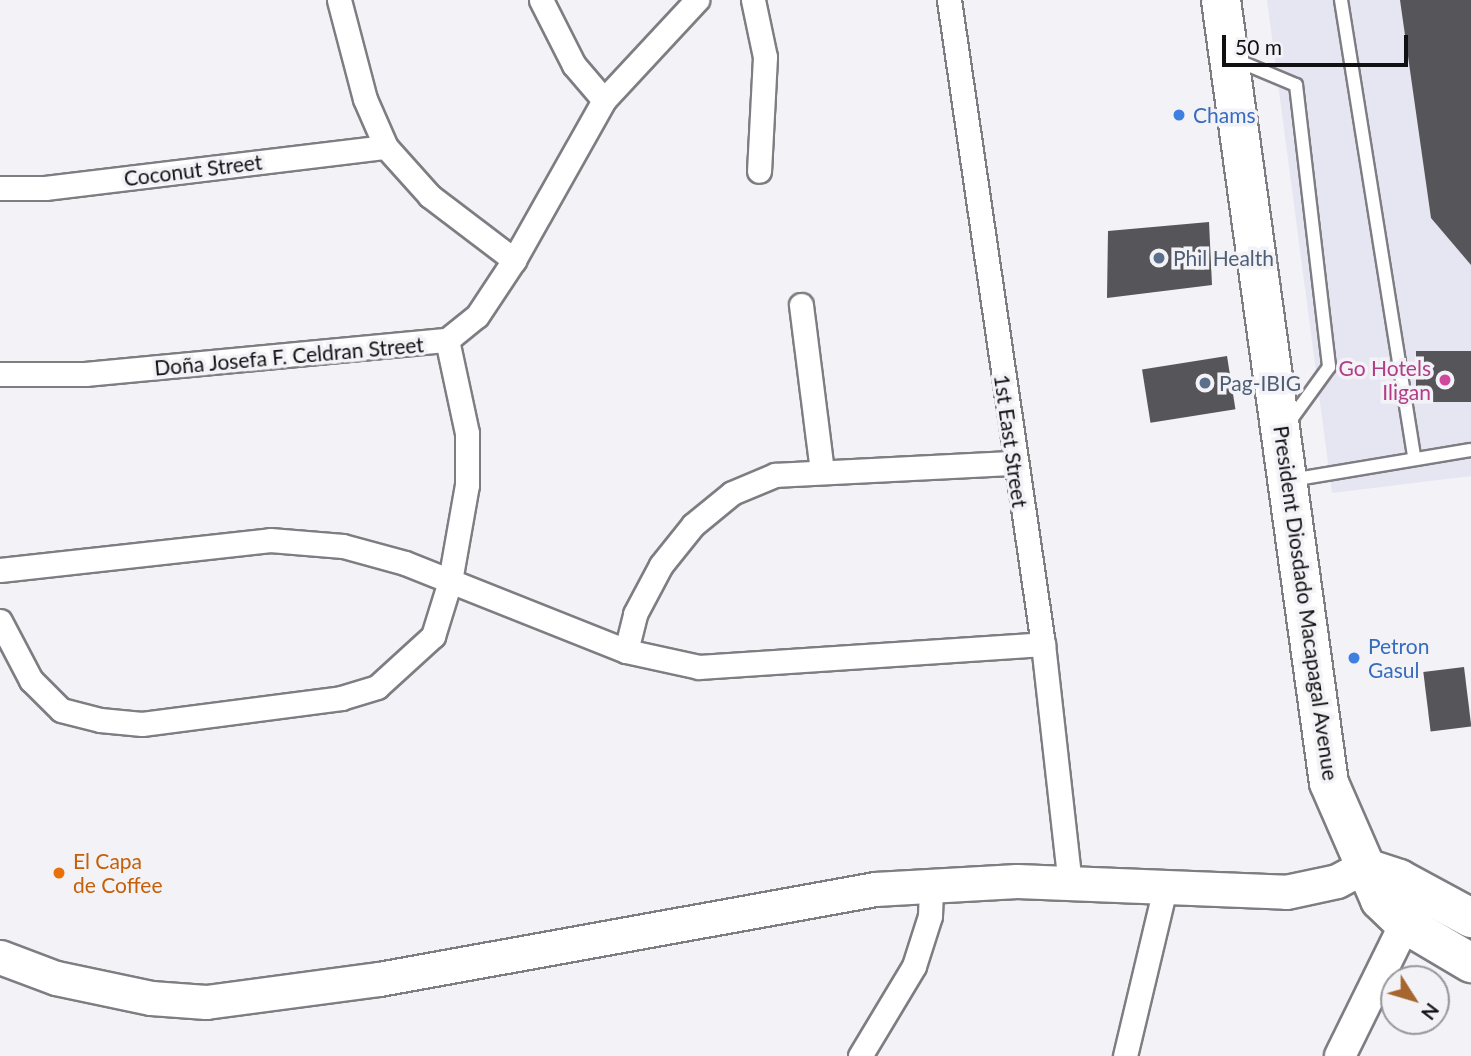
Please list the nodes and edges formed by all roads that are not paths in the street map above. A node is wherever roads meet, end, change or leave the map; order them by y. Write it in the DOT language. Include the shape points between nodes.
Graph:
graph roads {
  1 [pos="339,0"];
  2 [pos="541,0"];
  3 [pos="697,0"];
  4 [pos="753,0"];
  5 [pos="949,0"];
  6 [pos="1221,0"];
  7 [pos="1341,0"];
  8 [pos="1232,58"];
  9 [pos="604,100"];
  10 [pos="386,147"];
  11 [pos="759,171"];
  12 [pos="0,188"];
  13 [pos="514,260"];
  14 [pos="801,305"];
  15 [pos="447,340"];
  16 [pos="0,374"];
  17 [pos="1283,431"];
  18 [pos="1471,450"];
  19 [pos="1413,456"];
  20 [pos="1014,463"];
  21 [pos="822,472"];
  22 [pos="1291,480"];
  23 [pos="0,570"];
  24 [pos="450,581"];
  25 [pos="0,621"];
  26 [pos="1043,644"];
  27 [pos="626,651"];
  28 [pos="1363,867"];
  29 [pos="931,883"];
  30 [pos="1070,883"];
  31 [pos="1165,888"];
  32 [pos="1461,912"];
  33 [pos="1419,932"];
  34 [pos="0,957"];
  35 [pos="1471,963"];
  36 [pos="860,1056"];
  37 [pos="1125,1056"];
  38 [pos="1340,1056"];
  1 -- 10 [label="street" via="365,99"];
  2 -- 9 [label="street" via="574,65"];
  3 -- 9 [label="street, Doña Josefa F. Celdran Street"];
  4 -- 11 [label="street" via="765,57"];
  5 -- 20 [label="street, 1st East Street"];
  6 -- 8 [label="highway, President Diosdado Macapagal Avenue"];
  7 -- 19 [label="lane"];
  8 -- 17 [label="highway, President Diosdado Macapagal Avenue" via="1252,241"];
  8 -- 17 [label="lane" via="1296,85 1329,367"];
  9 -- 13 [label="street, Doña Josefa F. Celdran Street"];
  10 -- 12 [label="street, Coconut Street" via="45,188"];
  10 -- 13 [label="street" via="430,197"];
  13 -- 15 [label="street, Doña Josefa F. Celdran Street" via="477,316"];
  14 -- 21 [label="street"];
  15 -- 16 [label="street, Doña Josefa F. Celdran Street" via="85,374"];
  15 -- 24 [label="street" via="467,433 467,485"];
  17 -- 22 [label="highway, President Diosdado Macapagal Avenue"];
  18 -- 19 [label="lane"];
  19 -- 22 [label="lane"];
  20 -- 21 [label="street"];
  20 -- 26 [label="street, 1st East Street"];
  21 -- 27 [label="street" via="775,475 732,493 693,524 635,614"];
  22 -- 28 [label="highway, President Diosdado Macapagal Avenue" via="1322,751 1338,811"];
  23 -- 24 [label="street" via="270,540 343,546"];
  24 -- 25 [label="street" via="433,635 377,687 341,698 142,724 61,710 31,680"];
  24 -- 27 [label="street"];
  26 -- 27 [label="street" via="699,667"];
  26 -- 30 [label="street, 1st East Street"];
  28 -- 31 [label="main road" via="1337,881 1286,892"];
  28 -- 32 [label="highway"];
  28 -- 33 [label="highway, President Diosdado Macapagal Avenue" via="1380,900"];
  29 -- 30 [label="main road"];
  29 -- 34 [label="main road" via="820,896 266,998 151,998 56,978"];
  29 -- 36 [label="street" via="930,916 914,966"];
  30 -- 31 [label="main road"];
  31 -- 37 [label="street"];
  33 -- 35 [label="highway, President Diosdado Macapagal Avenue"];
  33 -- 38 [label="street"];
}
